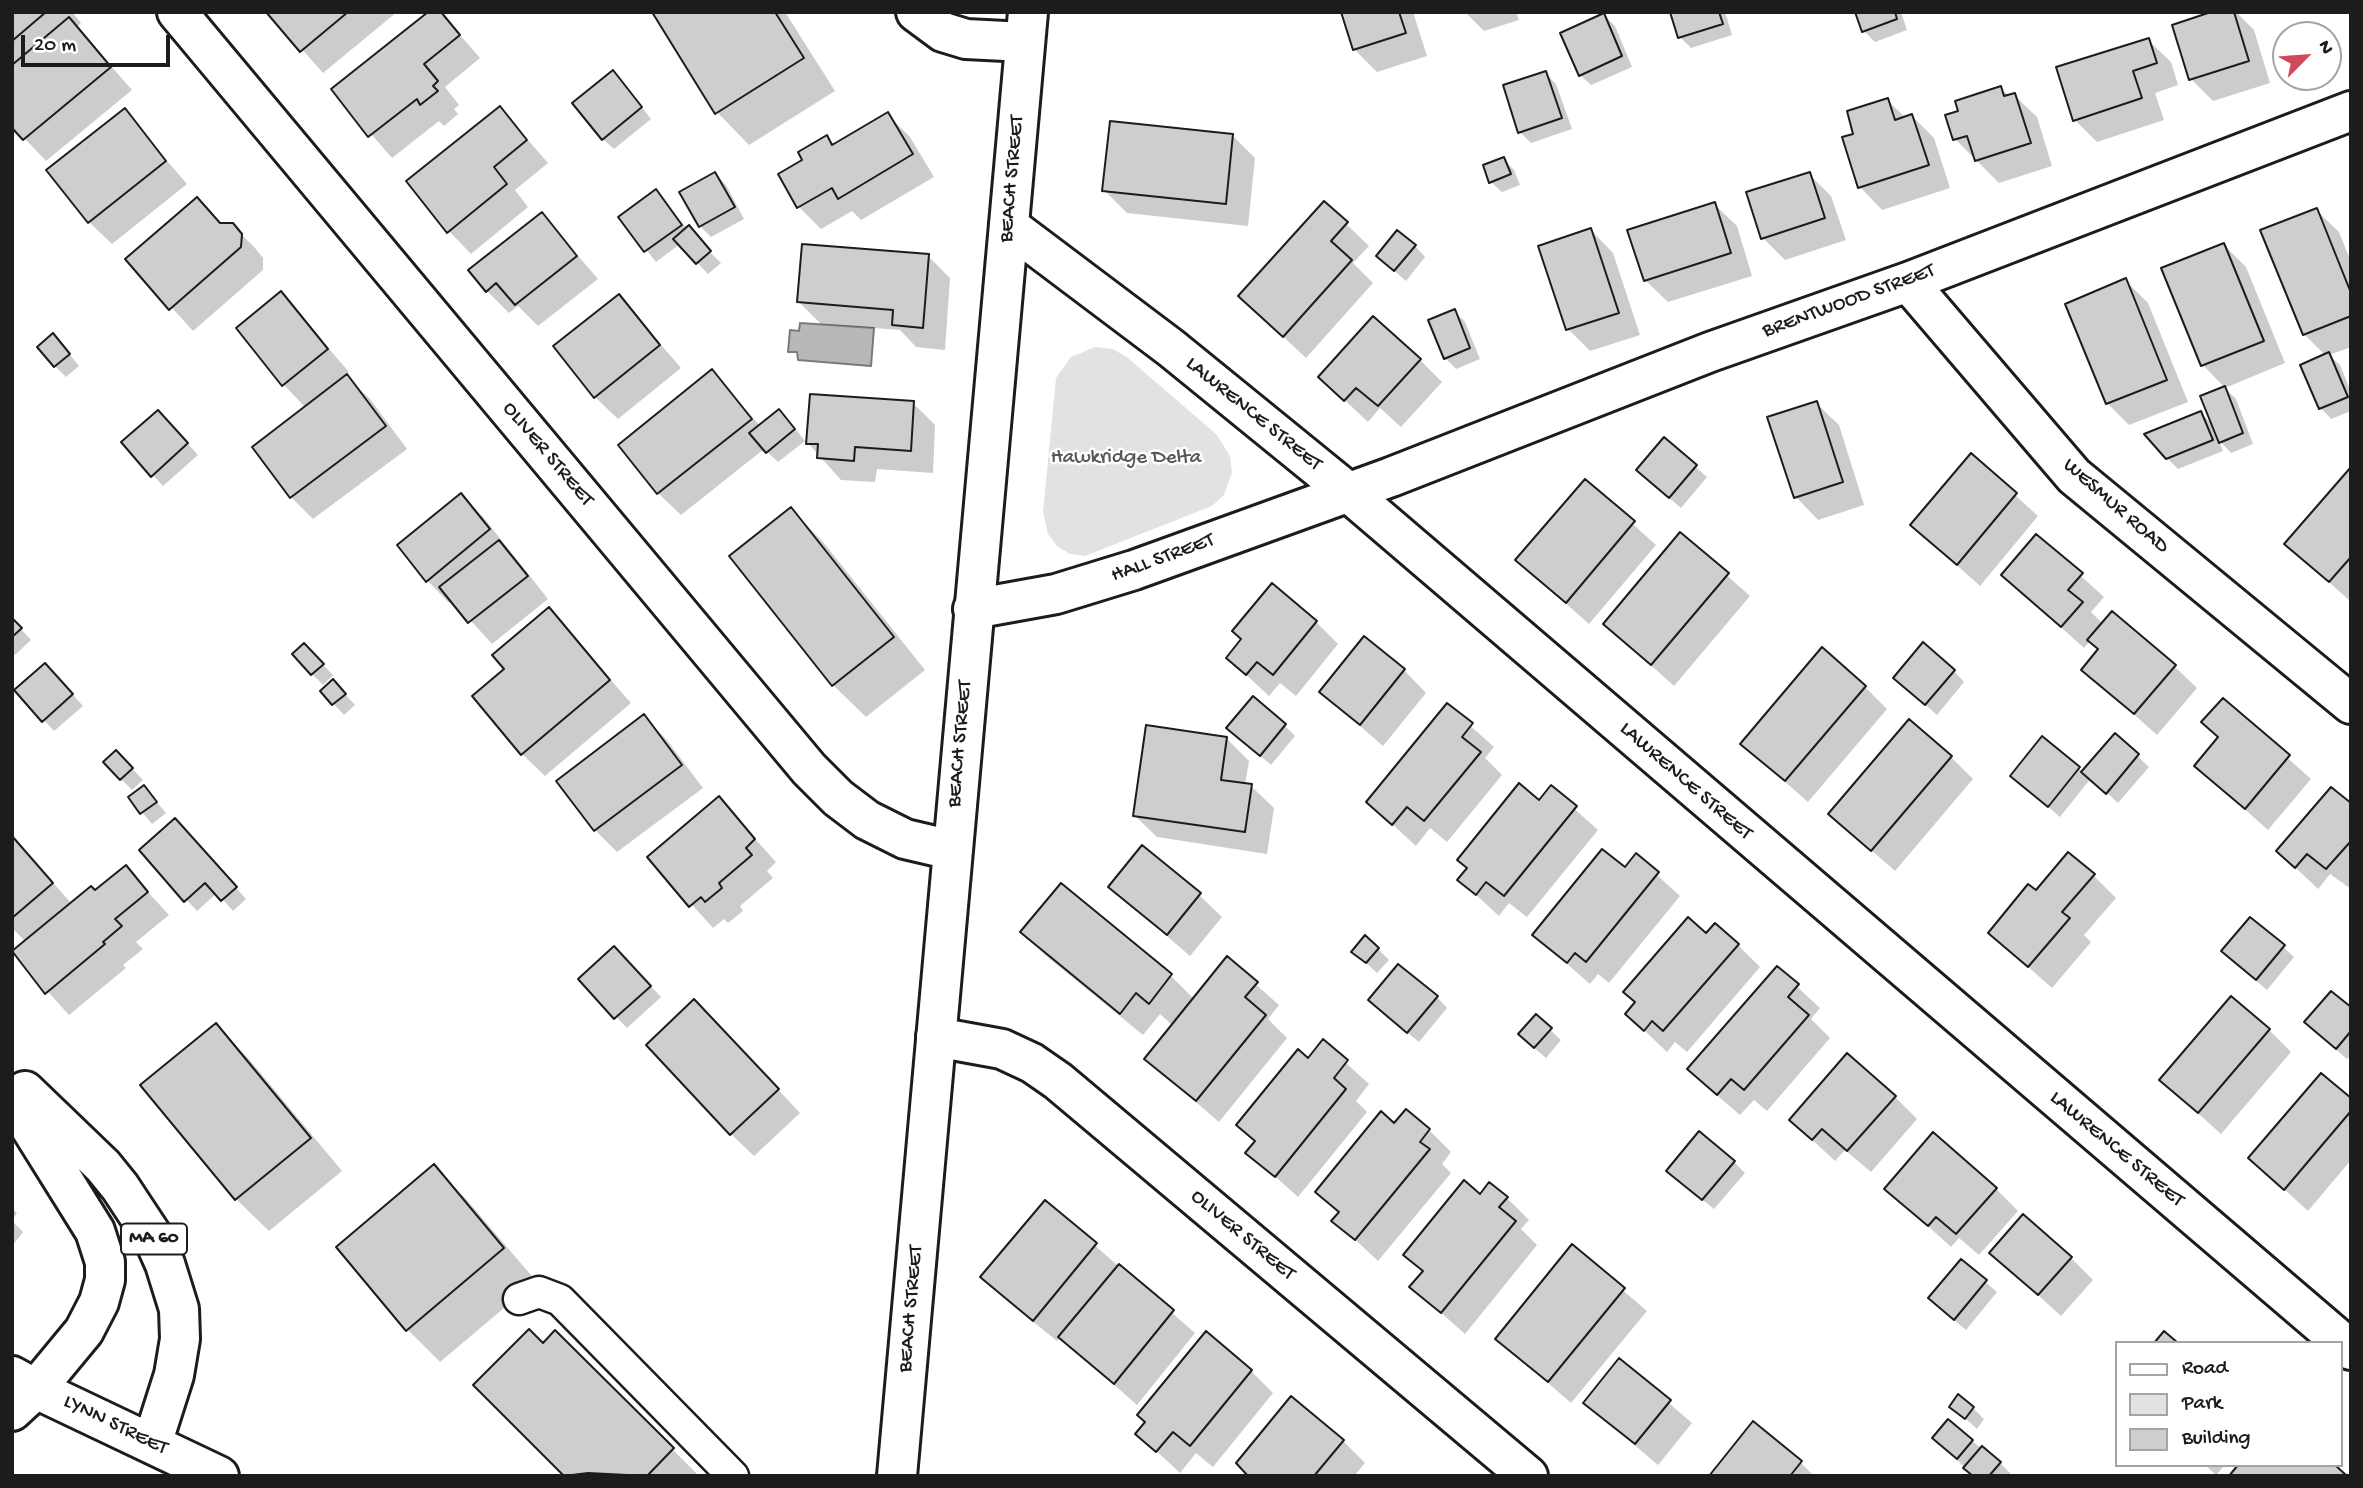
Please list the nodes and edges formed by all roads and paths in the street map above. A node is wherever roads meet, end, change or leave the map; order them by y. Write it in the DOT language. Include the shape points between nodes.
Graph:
graph roads {
  1 [pos="177,12"];
  2 [pos="916,12"];
  3 [pos="1027,27"];
  4 [pos="2351,111"];
  5 [pos="1009,226"];
  6 [pos="1908,282"];
  7 [pos="1348,492"];
  8 [pos="973,609"];
  9 [pos="2351,704"];
  10 [pos="952,850"];
  11 [pos="936,1037"];
  12 [pos="12,1079"];
  13 [pos="12,1098"];
  14 [pos="519,1299"];
  15 [pos="2340,1341"];
  16 [pos="20,1392"];
  17 [pos="152,1444"];
  18 [pos="219,1476"];
  19 [pos="733,1476"];
  20 [pos="897,1476"];
  21 [pos="1528,1476"];
  1 -- 10 [label="street, OLIVER STREET" via="809,769 867,820 905,839"];
  2 -- 3 [label="street" via="943,32 966,39"];
  3 -- 5 [label="street, BEACH STREET"];
  4 -- 6 [label="street, BRENTWOOD STREET"];
  5 -- 7 [label="street, LAWRENCE STREET" via="1171,348"];
  5 -- 8 [label="street, BEACH STREET"];
  6 -- 7 [label="street, BRENTWOOD STREET" via="1710,352"];
  6 -- 9 [label="street, WESMUR ROAD" via="2074,476"];
  7 -- 8 [label="street, HALL STREET" via="1080,588"];
  7 -- 15 [label="street, LAWRENCE STREET"];
  8 -- 10 [label="street, BEACH STREET"];
  10 -- 11 [label="street, BEACH STREET"];
  11 -- 20 [label="street, BEACH STREET"];
  11 -- 21 [label="street, OLIVER STREET" via="1002,1049 1058,1080"];
  12 -- 17 [label="street, MA 60" via="120,1186 165,1264 179,1309 180,1339"];
  13 -- 16 [label="street, MA 60" via="95,1231 105,1262 105,1280 84,1331"];
  14 -- 19 [label="lane" via="540,1292 560,1300"];
  16 -- 17 [label="street, LYNN STREET / MA 60"];
  17 -- 18 [label="street, LYNN STREET / MA 60"];
}
